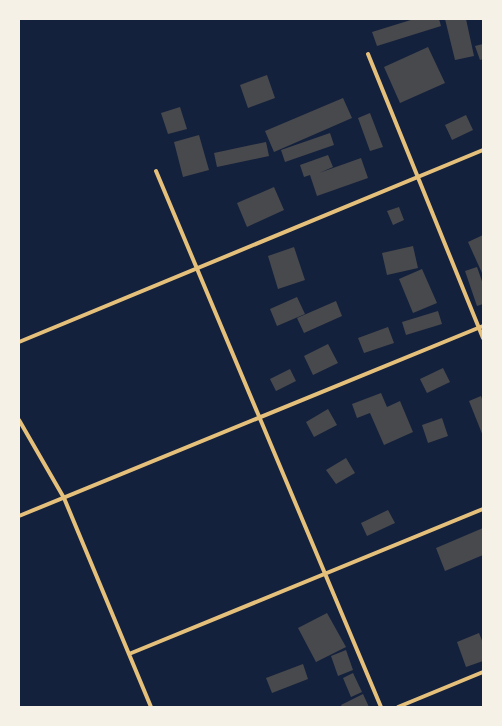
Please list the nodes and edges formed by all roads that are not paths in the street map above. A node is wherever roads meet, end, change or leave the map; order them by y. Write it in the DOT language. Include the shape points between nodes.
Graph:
graph roads {
  1 [pos="368,54"];
  2 [pos="483,150"];
  3 [pos="156,171"];
  4 [pos="418,177"];
  5 [pos="197,268"];
  6 [pos="481,327"];
  7 [pos="483,338"];
  8 [pos="19,342"];
  9 [pos="260,418"];
  10 [pos="19,420"];
  11 [pos="64,498"];
  12 [pos="483,509"];
  13 [pos="19,516"];
  14 [pos="325,574"];
  15 [pos="129,654"];
  16 [pos="483,672"];
  17 [pos="151,707"];
  18 [pos="381,707"];
  19 [pos="398,707"];
  1 -- 4 [label="street"];
  2 -- 4 [label="street"];
  3 -- 5 [label="street"];
  4 -- 5 [label="street"];
  4 -- 6 [label="street"];
  5 -- 8 [label="street"];
  5 -- 9 [label="street"];
  6 -- 7 [label="street"];
  6 -- 9 [label="street"];
  9 -- 11 [label="street"];
  9 -- 14 [label="street"];
  10 -- 11 [label="street"];
  11 -- 13 [label="street"];
  11 -- 15 [label="street"];
  12 -- 14 [label="street"];
  14 -- 15 [label="street"];
  14 -- 18 [label="street"];
  15 -- 17 [label="street"];
  16 -- 19 [label="street"];
}
